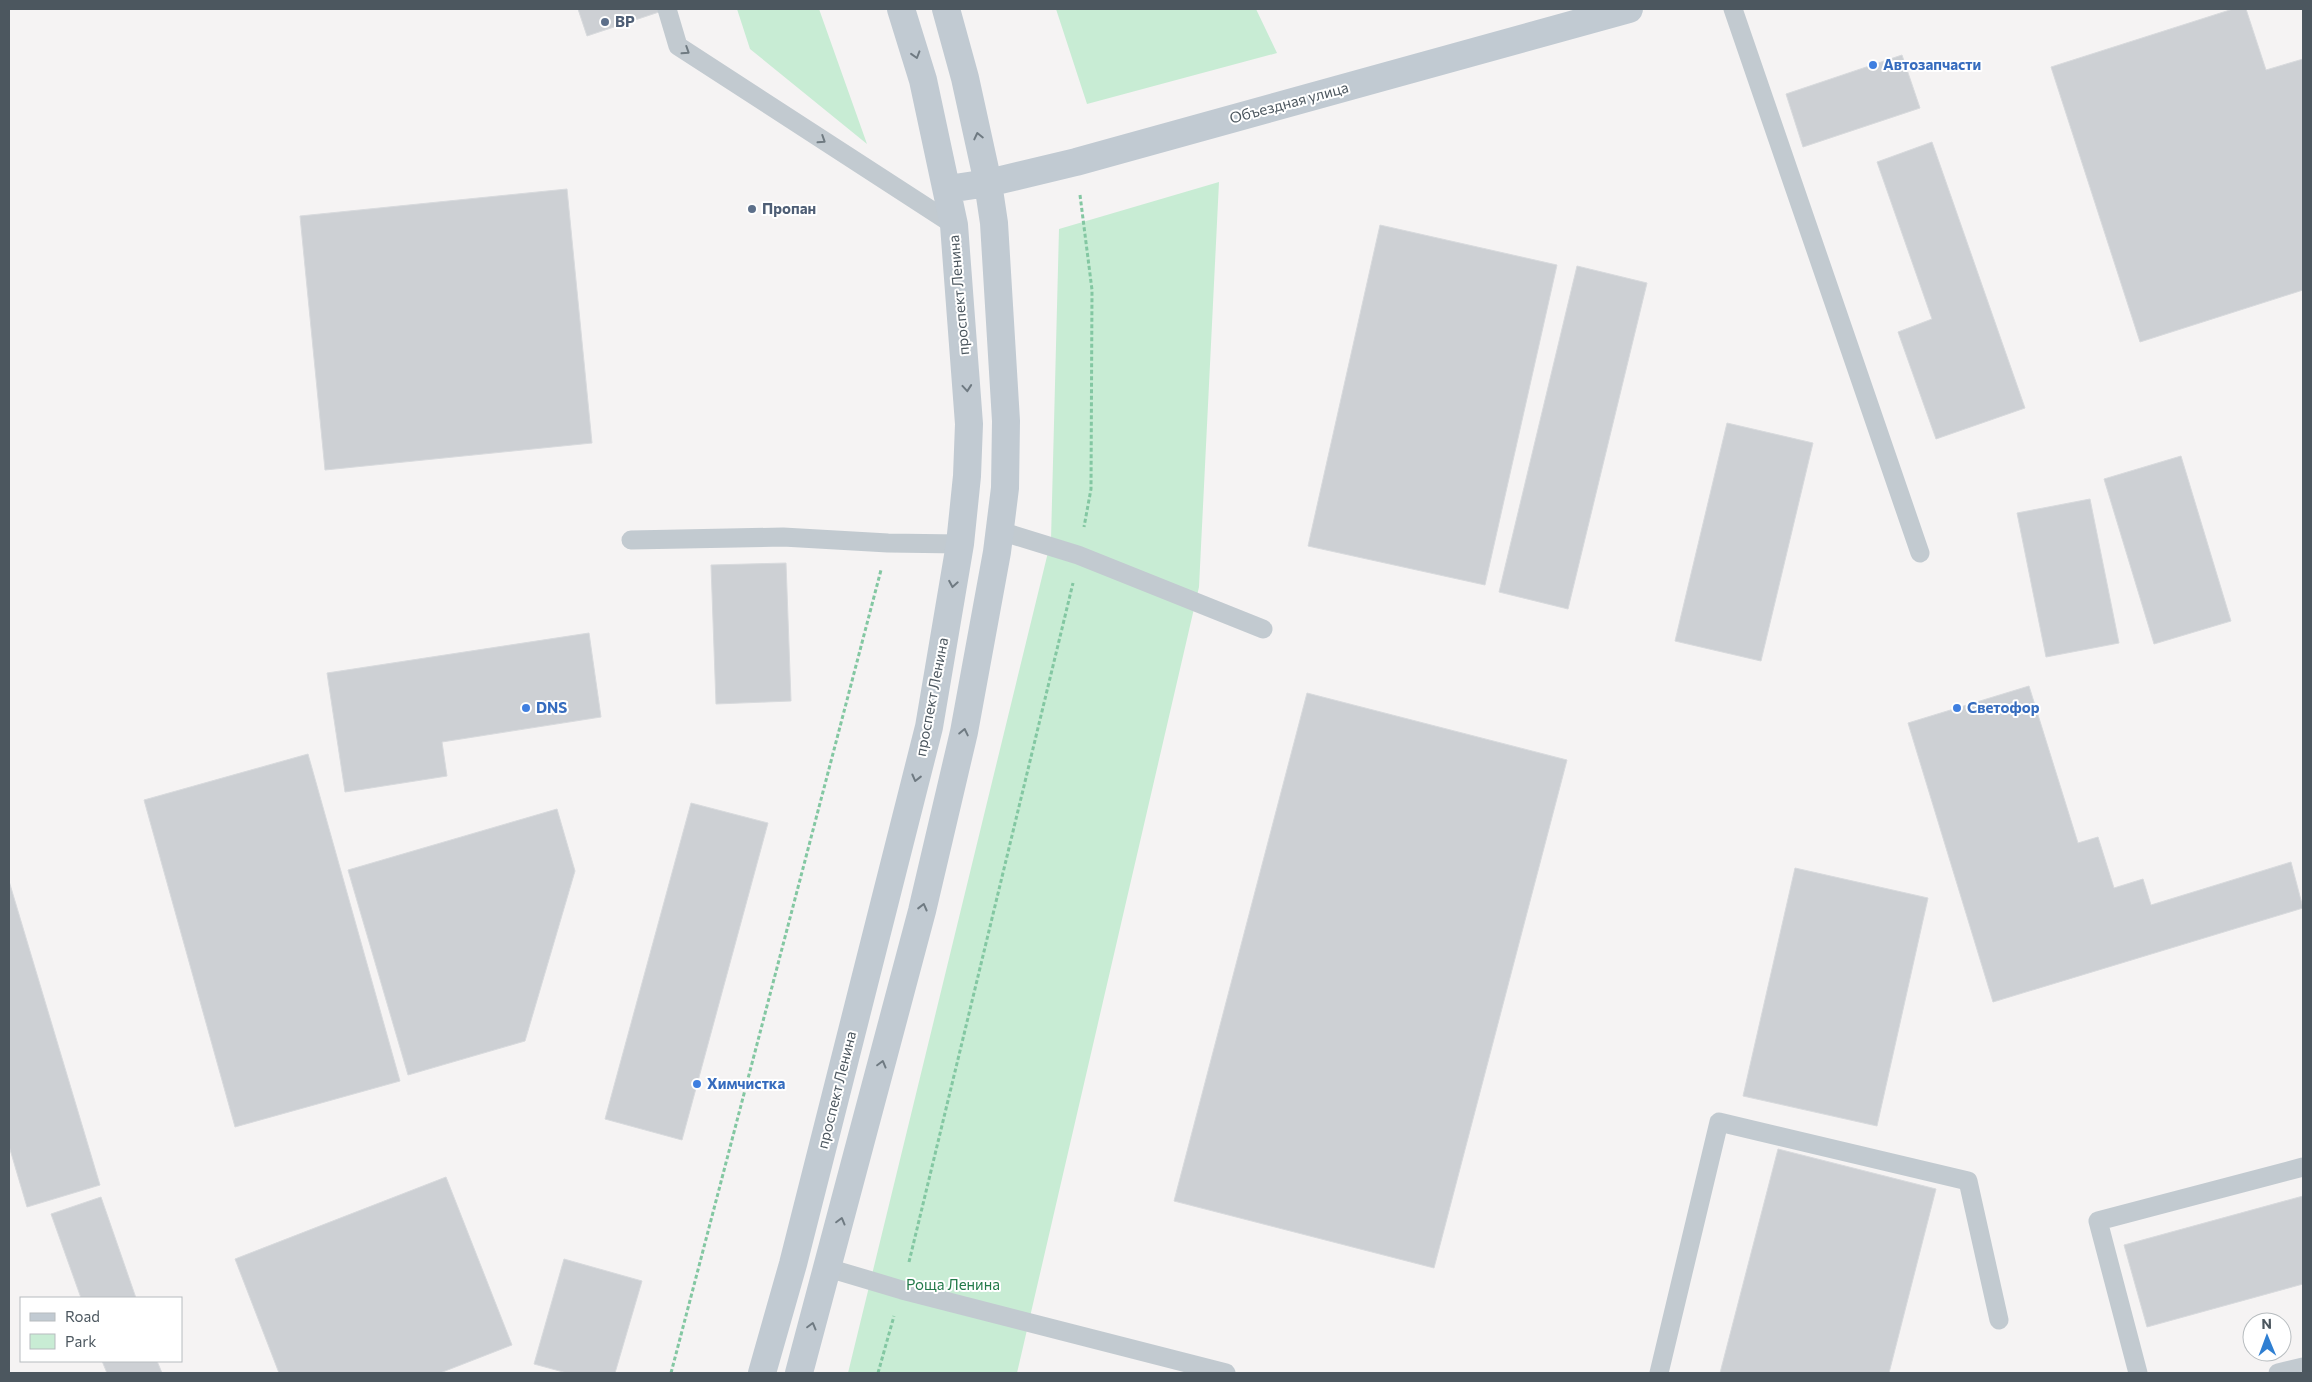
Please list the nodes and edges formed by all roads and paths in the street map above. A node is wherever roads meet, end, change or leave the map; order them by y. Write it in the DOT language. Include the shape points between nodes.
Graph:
graph roads {
  1 [pos="667,9"];
  2 [pos="901,9"];
  3 [pos="946,9"];
  4 [pos="1733,9"];
  5 [pos="1618,10"];
  6 [pos="1076,162"];
  7 [pos="988,183"];
  8 [pos="948,189"];
  9 [pos="954,225"];
  10 [pos="1000,531"];
  11 [pos="631,540"];
  12 [pos="888,543"];
  13 [pos="960,544"];
  14 [pos="1920,553"];
  15 [pos="1078,555"];
  16 [pos="1263,629"];
  17 [pos="2303,1166"];
  18 [pos="828,1268"];
  19 [pos="902,1290"];
  20 [pos="1999,1320"];
  21 [pos="2303,1367"];
  22 [pos="671,1373"];
  23 [pos="762,1373"];
  24 [pos="799,1373"];
  25 [pos="878,1373"];
  26 [pos="1226,1373"];
  27 [pos="1659,1373"];
  28 [pos="2138,1373"];
  29 [pos="2278,1373"];
  1 -- 9 [label="lane, one-way" via="678,46"];
  2 -- 8 [label="main road, проспект Ленина, one-way" via="923,80"];
  7 -- 3 [label="main road, one-way"];
  4 -- 14 [label="lane"];
  5 -- 6 [label="main road, Объездная улица"];
  6 -- 7 [label="main road, Объездная улица"];
  6 -- 15 [label="path" via="1092,290 1091,489"];
  7 -- 8 [label="main road, Объездная улица"];
  7 -- 10 [label="main road" via="994,223 1006,421 1005,488"];
  8 -- 9 [label="main road, проспект Ленина"];
  9 -- 13 [label="main road, проспект Ленина, one-way" via="970,424"];
  10 -- 15 [label="lane"];
  18 -- 10 [label="main road, one-way" via="922,911 964,732"];
  11 -- 12 [label="lane" via="784,537"];
  12 -- 13 [label="lane"];
  12 -- 22 [label="path"];
  13 -- 23 [label="main road, проспект Ленина, one-way" via="929,727 793,1264"];
  15 -- 16 [label="lane"];
  15 -- 19 [label="path"];
  17 -- 28 [label="lane" via="2098,1221"];
  18 -- 19 [label="lane"];
  24 -- 18 [label="main road, one-way"];
  19 -- 25 [label="path"];
  19 -- 26 [label="lane"];
  20 -- 27 [label="lane" via="1968,1181 1719,1122"];
  21 -- 29 [label="lane"];
}
